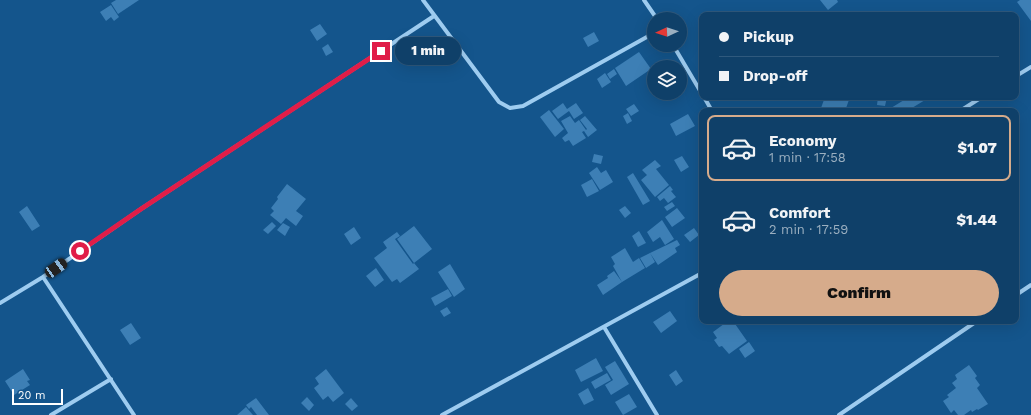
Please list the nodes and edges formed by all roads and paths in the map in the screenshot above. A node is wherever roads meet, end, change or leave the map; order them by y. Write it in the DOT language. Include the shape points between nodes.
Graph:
graph roads {
  1 [pos="423,0"];
  2 [pos="644,0"];
  3 [pos="652,12"];
  4 [pos="434,16"];
  5 [pos="647,37"];
  6 [pos="677,52"];
  7 [pos="1031,67"];
  8 [pos="1019,74"];
  9 [pos="699,89"];
  10 [pos="977,100"];
  11 [pos="965,108"];
  12 [pos="699,275"];
  13 [pos="44,277"];
  14 [pos="1031,284"];
  15 [pos="1019,293"];
  16 [pos="0,303"];
  17 [pos="974,324"];
  18 [pos="604,327"];
  19 [pos="111,379"];
  20 [pos="51,415"];
  21 [pos="134,415"];
  22 [pos="442,415"];
  23 [pos="657,415"];
  24 [pos="840,415"];
  1 -- 4 [label="street"];
  2 -- 3 [label="street"];
  4 -- 5 [label="street" via="499,102 510,108 523,106"];
  4 -- 13 [label="street" via="147,204"];
  6 -- 9 [label="street"];
  7 -- 8 [label="street"];
  10 -- 11 [label="street"];
  12 -- 18 [label="street"];
  13 -- 16 [label="street"];
  13 -- 19 [label="street"];
  14 -- 15 [label="street"];
  17 -- 24 [label="street"];
  18 -- 22 [label="street"];
  18 -- 23 [label="street"];
  19 -- 20 [label="street"];
  19 -- 21 [label="street"];
}
